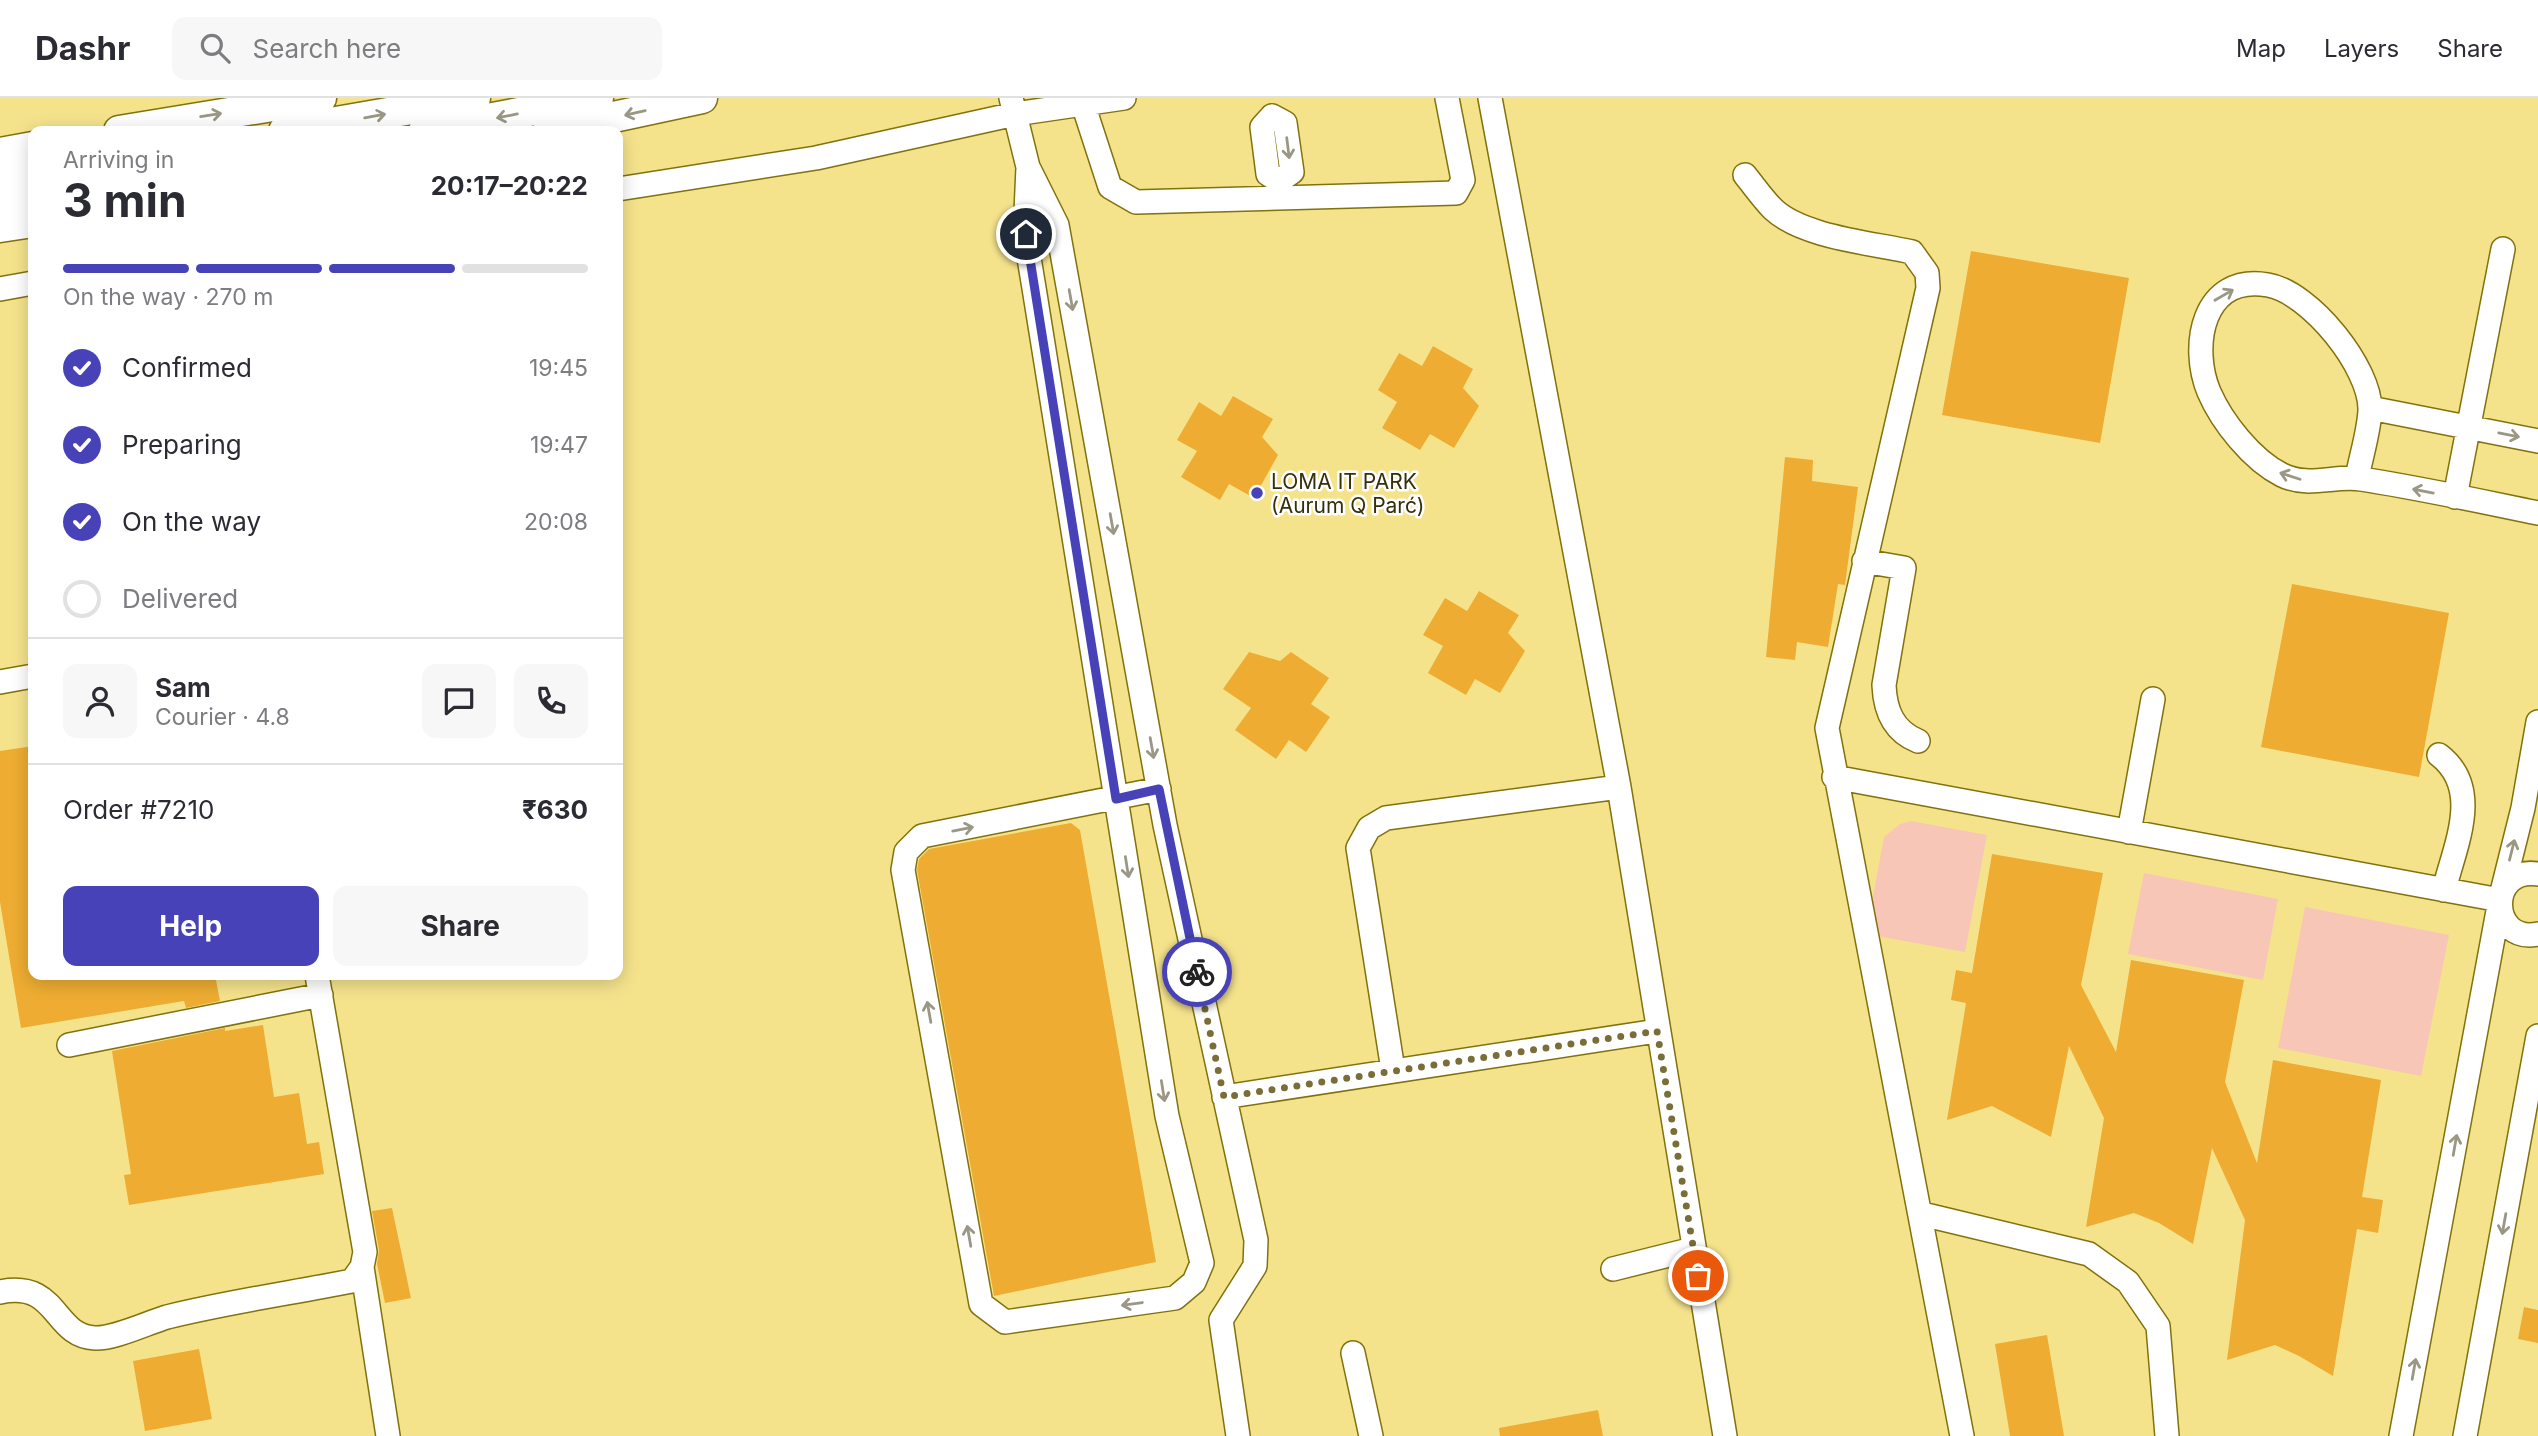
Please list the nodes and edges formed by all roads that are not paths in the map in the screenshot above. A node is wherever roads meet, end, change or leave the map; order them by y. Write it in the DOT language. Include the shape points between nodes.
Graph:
graph roads {
  1 [pos="321,98"];
  2 [pos="475,98"];
  3 [pos="598,98"];
  4 [pos="702,98"];
  5 [pos="1124,98"];
  6 [pos="1447,98"];
  7 [pos="1490,98"];
  8 [pos="1083,104"];
  9 [pos="1013,106"];
  10 [pos="1271,107"];
  11 [pos="179,126"];
  12 [pos="313,126"];
  13 [pos="450,126"];
  14 [pos="571,126"];
  15 [pos="28,148"];
  16 [pos="0,153"];
  17 [pos="1028,167"];
  18 [pos="28,175"];
  19 [pos="1745,176"];
  20 [pos="0,180"];
  21 [pos="623,189"];
  22 [pos="1279,190"];
  23 [pos="28,199"];
  24 [pos="0,204"];
  25 [pos="28,223"];
  26 [pos="0,228"];
  27 [pos="2503,249"];
  28 [pos="28,284"];
  29 [pos="0,289"];
  30 [pos="2370,408"];
  31 [pos="2468,428"];
  32 [pos="2538,441"];
  33 [pos="2357,478"];
  34 [pos="2455,497"];
  35 [pos="2538,513"];
  36 [pos="1864,561"];
  37 [pos="28,677"];
  38 [pos="0,682"];
  39 [pos="2153,699"];
  40 [pos="2538,722"];
  41 [pos="1918,741"];
  42 [pos="2439,755"];
  43 [pos="1834,777"];
  44 [pos="1619,787"];
  45 [pos="1159,789"];
  46 [pos="1116,799"];
  47 [pos="2129,831"];
  48 [pos="2538,874"];
  49 [pos="2444,890"];
  50 [pos="2500,900"];
  51 [pos="2538,934"];
  52 [pos="319,985"];
  53 [pos="1657,1031"];
  54 [pos="2538,1036"];
  55 [pos="69,1045"];
  56 [pos="1392,1070"];
  57 [pos="1224,1097"];
  58 [pos="1922,1214"];
  59 [pos="1693,1249"];
  60 [pos="362,1267"];
  61 [pos="1613,1269"];
  62 [pos="0,1292"];
  63 [pos="1353,1353"];
  64 [pos="388,1436"];
  65 [pos="1238,1436"];
  66 [pos="1371,1436"];
  67 [pos="1725,1436"];
  68 [pos="1962,1436"];
  69 [pos="2167,1436"];
  70 [pos="2401,1436"];
  71 [pos="2465,1436"];
  11 -- 1 [label="main road, one-way"];
  12 -- 2 [label="main road, one-way"];
  3 -- 13 [label="main road, one-way"];
  4 -- 14 [label="main road, one-way"];
  5 -- 8 [label="street"];
  6 -- 22 [label="street" via="1463,180 1456,193"];
  7 -- 44 [label="street"];
  8 -- 9 [label="street"];
  8 -- 22 [label="street" via="1110,187 1122,196 1136,202"];
  9 -- 17 [label="street"];
  9 -- 21 [label="street" via="816,158"];
  10 -- 22 [label="street" via="1285,123 1292,172"];
  15 -- 16 [label="main road"];
  17 -- 45 [label="street, one-way" via="1057,225"];
  17 -- 46 [label="street" via="1026,234"];
  18 -- 20 [label="main road"];
  19 -- 36 [label="street" via="1789,221 1912,252 1927,273 1928,288"];
  23 -- 24 [label="main road"];
  25 -- 26 [label="main road"];
  27 -- 31 [label="street"];
  28 -- 29 [label="street"];
  30 -- 31 [label="street"];
  30 -- 33 [label="street"];
  33 -- 30 [label="street, one-way" via="2315,483 2283,475 2250,449 2216,408 2201,373 2199,335 2213,300 2237,287 2268,285 2304,302 2331,328 2354,361"];
  31 -- 32 [label="street, one-way"];
  31 -- 34 [label="street"];
  34 -- 33 [label="street, one-way"];
  34 -- 35 [label="street"];
  36 -- 41 [label="street" via="1905,568 1884,684 1885,701 1894,724"];
  36 -- 43 [label="street" via="1827,728"];
  37 -- 38 [label="street"];
  39 -- 47 [label="street"];
  50 -- 40 [label="street, one-way"];
  42 -- 49 [label="street" via="2450,764 2465,795"];
  43 -- 47 [label="street"];
  43 -- 58 [label="street"];
  44 -- 53 [label="street"];
  44 -- 56 [label="street" via="1386,818 1370,828 1358,848"];
  45 -- 46 [label="street"];
  45 -- 57 [label="street"];
  46 -- 46 [label="street, one-way" via="1167,1116 1202,1263 1194,1282 1175,1298 1005,1322 981,1304 903,870 906,852 922,836"];
  47 -- 49 [label="street"];
  48 -- 50 [label="street" via="2511,880"];
  49 -- 50 [label="street"];
  50 -- 51 [label="street" via="2508,925 2524,935"];
  70 -- 50 [label="street, one-way"];
  52 -- 55 [label="street"];
  52 -- 60 [label="street" via="365,1252"];
  53 -- 56 [label="street"];
  53 -- 59 [label="street"];
  54 -- 71 [label="street, one-way"];
  56 -- 57 [label="street"];
  57 -- 65 [label="street" via="1256,1240 1255,1266 1221,1320"];
  58 -- 68 [label="street"];
  58 -- 69 [label="street" via="2089,1254 2128,1282 2158,1326"];
  59 -- 61 [label="street"];
  59 -- 67 [label="street"];
  60 -- 62 [label="street" via="352,1280 168,1317 97,1339 82,1336 67,1325 37,1294 17,1289"];
  60 -- 64 [label="street"];
  63 -- 66 [label="street"];
}
